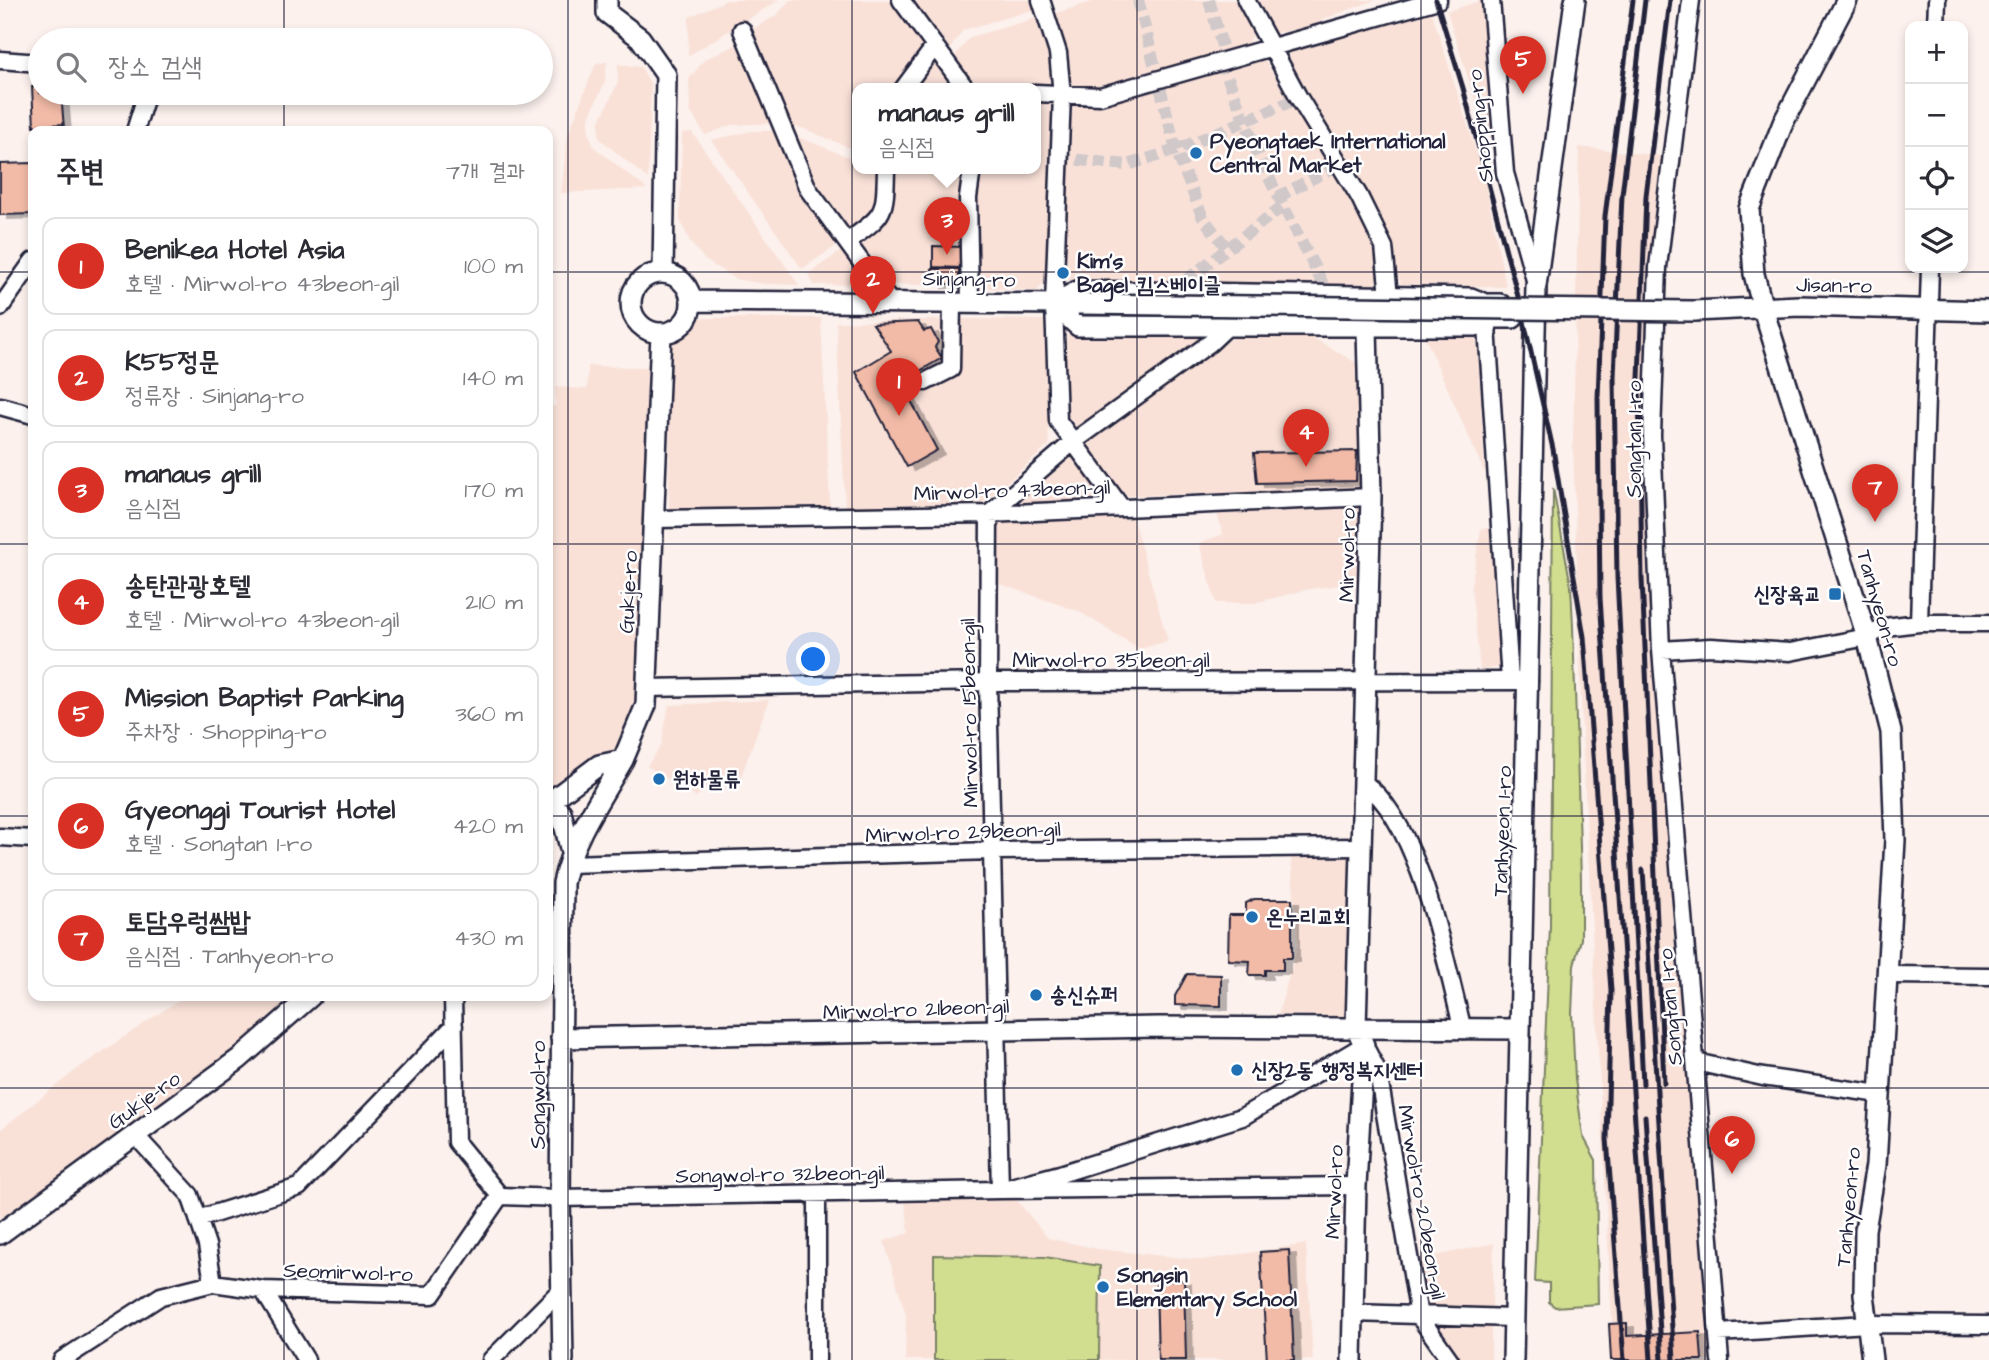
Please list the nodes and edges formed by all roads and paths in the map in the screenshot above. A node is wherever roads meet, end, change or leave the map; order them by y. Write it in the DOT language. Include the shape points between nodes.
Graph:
graph roads {
  1 [pos="607,0"];
  2 [pos="901,0"];
  3 [pos="1041,0"];
  4 [pos="1246,0"];
  5 [pos="1438,0"];
  6 [pos="1491,0"];
  7 [pos="1575,0"];
  8 [pos="1691,0"];
  9 [pos="1847,0"];
  10 [pos="1937,0"];
  11 [pos="1403,5"];
  12 [pos="1936,21"];
  13 [pos="742,30"];
  14 [pos="1269,46"];
  15 [pos="935,47"];
  16 [pos="0,60"];
  17 [pos="28,62"];
  18 [pos="908,83"];
  19 [pos="962,83"];
  20 [pos="1041,93"];
  21 [pos="1062,95"];
  22 [pos="143,105"];
  23 [pos="137,126"];
  24 [pos="886,174"];
  25 [pos="971,174"];
  26 [pos="848,242"];
  27 [pos="28,268"];
  28 [pos="663,273"];
  29 [pos="1930,273"];
  30 [pos="1389,296"];
  31 [pos="889,300"];
  32 [pos="691,301"];
  33 [pos="961,302"];
  34 [pos="1536,303"];
  35 [pos="1054,304"];
  36 [pos="0,309"];
  37 [pos="1763,309"];
  38 [pos="1929,310"];
  39 [pos="1989,311"];
  40 [pos="1227,327"];
  41 [pos="1487,327"];
  42 [pos="1367,328"];
  43 [pos="661,333"];
  44 [pos="925,383"];
  45 [pos="0,406"];
  46 [pos="28,414"];
  47 [pos="1073,442"];
  48 [pos="1371,497"];
  49 [pos="1121,507"];
  50 [pos="989,514"];
  51 [pos="654,519"];
  52 [pos="1919,623"];
  53 [pos="1989,623"];
  54 [pos="1867,637"];
  55 [pos="1661,650"];
  56 [pos="1367,679"];
  57 [pos="1520,681"];
  58 [pos="988,682"];
  59 [pos="646,688"];
  60 [pos="623,760"];
  61 [pos="1364,783"];
  62 [pos="553,800"];
  63 [pos="553,807"];
  64 [pos="0,837"];
  65 [pos="28,839"];
  66 [pos="1361,847"];
  67 [pos="992,851"];
  68 [pos="570,860"];
  69 [pos="1888,975"];
  70 [pos="1989,976"];
  71 [pos="305,1001"];
  72 [pos="453,1001"];
  73 [pos="454,1026"];
  74 [pos="996,1029"];
  75 [pos="1463,1030"];
  76 [pos="1519,1030"];
  77 [pos="1360,1036"];
  78 [pos="562,1038"];
  79 [pos="1696,1062"];
  80 [pos="1880,1094"];
  81 [pos="135,1135"];
  82 [pos="1356,1186"];
  83 [pos="1000,1190"];
  84 [pos="817,1194"];
  85 [pos="500,1196"];
  86 [pos="560,1198"];
  87 [pos="198,1219"];
  88 [pos="0,1234"];
  89 [pos="213,1283"];
  90 [pos="263,1290"];
  91 [pos="561,1290"];
  92 [pos="1353,1313"];
  93 [pos="1419,1316"];
  94 [pos="1513,1318"];
  95 [pos="1868,1324"];
  96 [pos="1989,1325"];
  97 [pos="1718,1334"];
  98 [pos="62,1360"];
  99 [pos="306,1360"];
  100 [pos="491,1360"];
  101 [pos="563,1360"];
  102 [pos="817,1360"];
  103 [pos="1352,1360"];
  104 [pos="1450,1360"];
  105 [pos="1513,1360"];
  106 [pos="1720,1360"];
  107 [pos="1872,1360"];
  1 -- 28 [label="street" via="607,13 640,38 666,75"];
  2 -- 15 [label="street"];
  3 -- 21 [label="street" via="1058,53"];
  4 -- 14 [label="street"];
  5 -- 11 [label="street"];
  6 -- 34 [label="street, Shopping-ro" via="1505,173"];
  7 -- 34 [label="street"];
  8 -- 55 [label="street, Songtan 1-ro" via="1657,312 1652,435"];
  9 -- 37 [label="street, Tanhyeon-ro" via="1783,123 1749,209 1754,274"];
  10 -- 12 [label="street"];
  11 -- 14 [label="street"];
  13 -- 26 [label="street" via="808,188"];
  14 -- 21 [label="street" via="1100,96"];
  14 -- 30 [label="street" via="1359,195 1384,247"];
  15 -- 18 [label="street"];
  15 -- 19 [label="street"];
  16 -- 17 [label="street"];
  20 -- 21 [label="street"];
  21 -- 35 [label="street"];
  22 -- 23 [label="street"];
  24 -- 26 [label="street" via="881,216"];
  25 -- 33 [label="street"];
  26 -- 31 [label="street"];
  27 -- 36 [label="street"];
  28 -- 32 [label="street" via="685,285"];
  28 -- 43 [label="street" via="641,281 631,301 639,323"];
  29 -- 38 [label="street"];
  30 -- 34 [label="street"];
  30 -- 35 [label="street" via="1077,290"];
  31 -- 32 [label="street, Sinjang-ro"];
  31 -- 33 [label="street, Sinjang-ro"];
  32 -- 43 [label="street" via="683,323"];
  33 -- 35 [label="street, Sinjang-ro"];
  33 -- 44 [label="street" via="951,369"];
  34 -- 41 [label="street" via="1487,318"];
  34 -- 57 [label="street, Tanhyeon 1-ro"];
  35 -- 37 [label="street, Sinjang-ro, bridge"];
  35 -- 40 [label="street" via="1078,327"];
  35 -- 47 [label="street" via="1058,421"];
  37 -- 38 [label="street, Jisan-ro"];
  37 -- 54 [label="street, Tanhyeon-ro"];
  38 -- 39 [label="street, Jisan-ro"];
  38 -- 52 [label="street"];
  40 -- 42 [label="street"];
  40 -- 47 [label="street"];
  41 -- 42 [label="street"];
  41 -- 57 [label="street"];
  42 -- 48 [label="street, Mirwol-ro"];
  43 -- 51 [label="street, Gukje-ro"];
  45 -- 46 [label="street"];
  47 -- 49 [label="street"];
  47 -- 50 [label="street"];
  48 -- 49 [label="street, Mirwol-ro 43beon-gil"];
  48 -- 56 [label="street, Mirwol-ro"];
  49 -- 50 [label="street, Mirwol-ro 43beon-gil"];
  50 -- 51 [label="street, Mirwol-ro 43beon-gil"];
  50 -- 58 [label="street, Mirwol-ro 15beon-gil"];
  51 -- 59 [label="street, Gukje-ro"];
  52 -- 53 [label="street"];
  52 -- 54 [label="street" via="1885,627"];
  54 -- 55 [label="street" via="1790,652 1710,647"];
  54 -- 69 [label="street, Tanhyeon-ro" via="1891,732 1895,840"];
  55 -- 79 [label="street, Songtan 1-ro"];
  56 -- 57 [label="street, Mirwol-ro 35beon-gil"];
  56 -- 58 [label="street, Mirwol-ro 35beon-gil"];
  56 -- 61 [label="street, Mirwol-ro"];
  57 -- 76 [label="street, Tanhyeon 1-ro"];
  58 -- 59 [label="street, Mirwol-ro 35beon-gil"];
  58 -- 67 [label="street, Mirwol-ro 15beon-gil"];
  59 -- 60 [label="street, Gukje-ro" via="642,717"];
  60 -- 62 [label="street" via="599,765"];
  60 -- 68 [label="street, Songwol-ro"];
  61 -- 66 [label="street, Mirwol-ro"];
  61 -- 75 [label="street" via="1380,794 1422,872"];
  63 -- 68 [label="street" via="561,811"];
  64 -- 65 [label="street"];
  66 -- 67 [label="street, Mirwol-ro 29beon-gil"];
  66 -- 77 [label="street, Mirwol-ro"];
  67 -- 68 [label="street, Mirwol-ro 29beon-gil"];
  67 -- 74 [label="street, Mirwol-ro 15beon-gil"];
  68 -- 78 [label="street, Songwol-ro" via="562,895"];
  69 -- 70 [label="street"];
  69 -- 80 [label="street, Tanhyeon-ro"];
  71 -- 81 [label="street, Gukje-ro" via="239,1059"];
  72 -- 73 [label="street"];
  73 -- 85 [label="street" via="456,1142"];
  73 -- 87 [label="street" via="299,1187"];
  74 -- 77 [label="street, Mirwol-ro 21beon-gil"];
  74 -- 78 [label="street, Mirwol-ro 21beon-gil"];
  74 -- 83 [label="street, Mirwol-ro 15beon-gil"];
  75 -- 76 [label="street"];
  75 -- 77 [label="street"];
  76 -- 94 [label="street, Tanhyeon 1-ro"];
  77 -- 82 [label="street, Mirwol-ro"];
  77 -- 83 [label="street" via="1242,1118"];
  77 -- 93 [label="street, Mirwol-ro 20beon-gil" via="1378,1072"];
  78 -- 86 [label="street, Songwol-ro"];
  79 -- 80 [label="street"];
  79 -- 97 [label="street, Songtan 1-ro"];
  80 -- 95 [label="street, Tanhyeon-ro" via="1876,1165 1865,1230"];
  81 -- 87 [label="street" via="190,1195"];
  81 -- 88 [label="street, Gukje-ro"];
  82 -- 83 [label="street"];
  82 -- 92 [label="street, Mirwol-ro"];
  83 -- 84 [label="street, Songwol-ro 32beon-gil"];
  84 -- 86 [label="street, Songwol-ro 32beon-gil"];
  84 -- 102 [label="street"];
  85 -- 86 [label="street, Songwol-ro 32beon-gil"];
  85 -- 90 [label="street, Seomirwol-ro" via="432,1295"];
  86 -- 91 [label="street, Songwol-ro"];
  87 -- 89 [label="street"];
  89 -- 90 [label="street, Seomirwol-ro"];
  89 -- 98 [label="street, Seomirwol-ro" via="161,1296"];
  90 -- 99 [label="street, Seomirwol-ro"];
  91 -- 100 [label="street"];
  91 -- 101 [label="street, Songwol-ro"];
  92 -- 93 [label="street"];
  92 -- 103 [label="street, Mirwol-ro"];
  93 -- 94 [label="street"];
  93 -- 104 [label="street, Mirwol-ro 20beon-gil"];
  94 -- 105 [label="street, Tanhyeon 1-ro"];
  95 -- 96 [label="street"];
  95 -- 97 [label="street"];
  95 -- 107 [label="street, Tanhyeon-ro"];
  97 -- 106 [label="street, Songtan 1-ro"];
}
